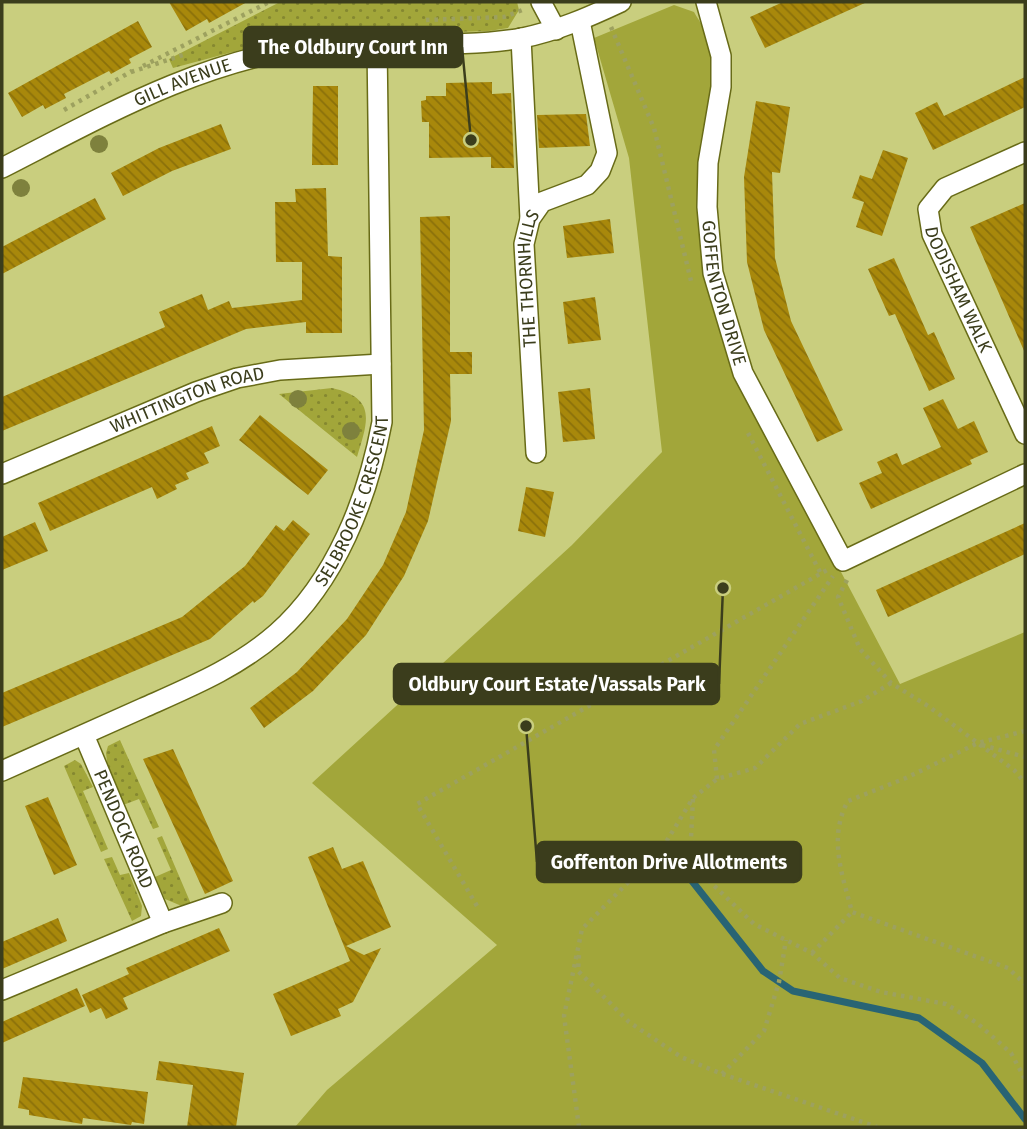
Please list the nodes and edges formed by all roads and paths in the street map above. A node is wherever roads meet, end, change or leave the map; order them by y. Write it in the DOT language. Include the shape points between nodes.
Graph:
graph roads {
  1 [pos="269,2"];
  2 [pos="541,2"];
  3 [pos="621,2"];
  4 [pos="706,2"];
  5 [pos="580,21"];
  6 [pos="556,30"];
  7 [pos="521,38"];
  8 [pos="377,44"];
  9 [pos="60,111"];
  10 [pos="1025,152"];
  11 [pos="2,167"];
  12 [pos="530,219"];
  13 [pos="381,364"];
  14 [pos="1025,434"];
  15 [pos="536,453"];
  16 [pos="2,474"];
  17 [pos="1025,474"];
  18 [pos="846,568"];
  19 [pos="891,683"];
  20 [pos="1025,732"];
  21 [pos="84,735"];
  22 [pos="978,743"];
  23 [pos="1025,757"];
  24 [pos="2,771"];
  25 [pos="717,779"];
  26 [pos="1025,783"];
  27 [pos="693,797"];
  28 [pos="222,902"];
  29 [pos="477,906"];
  30 [pos="852,912"];
  31 [pos="163,923"];
  32 [pos="582,929"];
  33 [pos="786,940"];
  34 [pos="812,953"];
  35 [pos="1025,984"];
  36 [pos="2,990"];
  37 [pos="722,1074"];
  38 [pos="1025,1079"];
  39 [pos="579,1127"];
  40 [pos="877,1127"];
  1 -- 9 [label="path"];
  2 -- 6 [label="street"];
  3 -- 5 [label="street, GILL AVENUE"];
  4 -- 18 [label="street, GOFFENTON DRIVE" via="721,56 721,87 708,163 713,273 743,373"];
  5 -- 6 [label="street, GILL AVENUE"];
  5 -- 12 [label="street, THE THORNHILLS" via="607,153 587,186 542,202"];
  6 -- 7 [label="street, GILL AVENUE"];
  7 -- 8 [label="street, GILL AVENUE"];
  7 -- 12 [label="street"];
  8 -- 11 [label="street, GILL AVENUE" via="315,47 228,63 156,91"];
  8 -- 13 [label="street, SELBROOKE CRESCENT"];
  10 -- 14 [label="street, DODISHAM WALK" via="945,188 928,208 932,234"];
  12 -- 15 [label="street, THE THORNHILLS" via="524,244"];
  13 -- 16 [label="street, WHITTINGTON ROAD" via="280,370 237,378"];
  13 -- 21 [label="street, SELBROOKE CRESCENT" via="382,422 375,461 342,542 306,601 277,632 225,671"];
  17 -- 18 [label="street"];
  18 -- 19 [label="path" via="838,597 860,649"];
  18 -- 25 [label="path" via="714,750"];
  18 -- 29 [label="path" via="417,804"];
  19 -- 22 [label="path"];
  19 -- 25 [label="path" via="862,701 800,724 755,768"];
  20 -- 22 [label="path"];
  21 -- 24 [label="street, SELBROOKE CRESCENT"];
  21 -- 31 [label="street, PENDOCK ROAD"];
  22 -- 23 [label="path"];
  22 -- 26 [label="path"];
  22 -- 30 [label="path" via="848,801 839,818 836,849"];
  25 -- 27 [label="path"];
  27 -- 32 [label="path" via="663,847"];
  27 -- 33 [label="path" via="691,838 704,876 754,924"];
  28 -- 31 [label="street"];
  30 -- 34 [label="path"];
  30 -- 35 [label="path" via="1008,968"];
  31 -- 36 [label="street"];
  32 -- 37 [label="path" via="578,971 597,992 629,1022 681,1057"];
  32 -- 39 [label="path" via="564,1016"];
  33 -- 34 [label="path"];
  33 -- 37 [label="path" via="764,1031"];
  34 -- 38 [label="path" via="840,978 881,992 946,1003 1011,1053"];
  37 -- 40 [label="path"];
}
